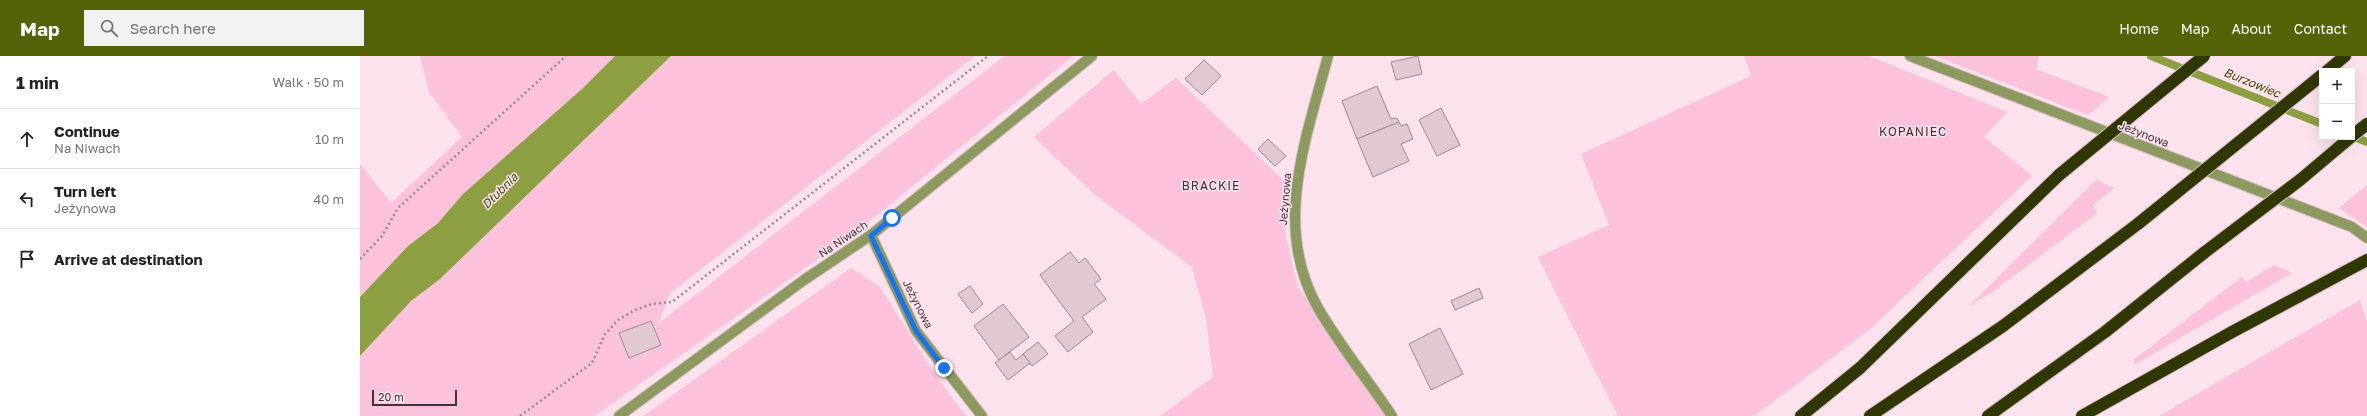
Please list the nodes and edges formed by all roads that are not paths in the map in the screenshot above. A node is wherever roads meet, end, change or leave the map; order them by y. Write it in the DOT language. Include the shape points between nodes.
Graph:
graph roads {
  1 [pos="1092,56"];
  2 [pos="1328,56"];
  3 [pos="1910,56"];
  4 [pos="2204,56"];
  5 [pos="2345,56"];
  6 [pos="2331,68"];
  7 [pos="2319,77"];
  8 [pos="2367,124"];
  9 [pos="2355,134"];
  10 [pos="2348,140"];
  11 [pos="871,236"];
  12 [pos="2367,238"];
  13 [pos="2367,260"];
  14 [pos="619,416"];
  15 [pos="982,416"];
  16 [pos="1392,416"];
  17 [pos="1801,416"];
  18 [pos="1870,416"];
  19 [pos="1988,416"];
  20 [pos="2082,416"];
  1 -- 11 [label="street, Na Niwach"];
  2 -- 16 [label="street, Jeżynowa" via="1295,193 1294,229 1300,264 1318,308"];
  3 -- 12 [label="street, Jeżynowa" via="2352,227"];
  4 -- 17 [label="highway, bridge" via="2059,175 1860,368"];
  5 -- 6 [label="highway"];
  7 -- 18 [label="highway, bridge" via="2139,223 2003,326"];
  8 -- 9 [label="highway"];
  10 -- 19 [label="highway, bridge" via="2105,332"];
  11 -- 14 [label="street, Na Niwach" via="804,280"];
  11 -- 15 [label="street, Jeżynowa" via="916,331"];
  13 -- 20 [label="highway"];
}
